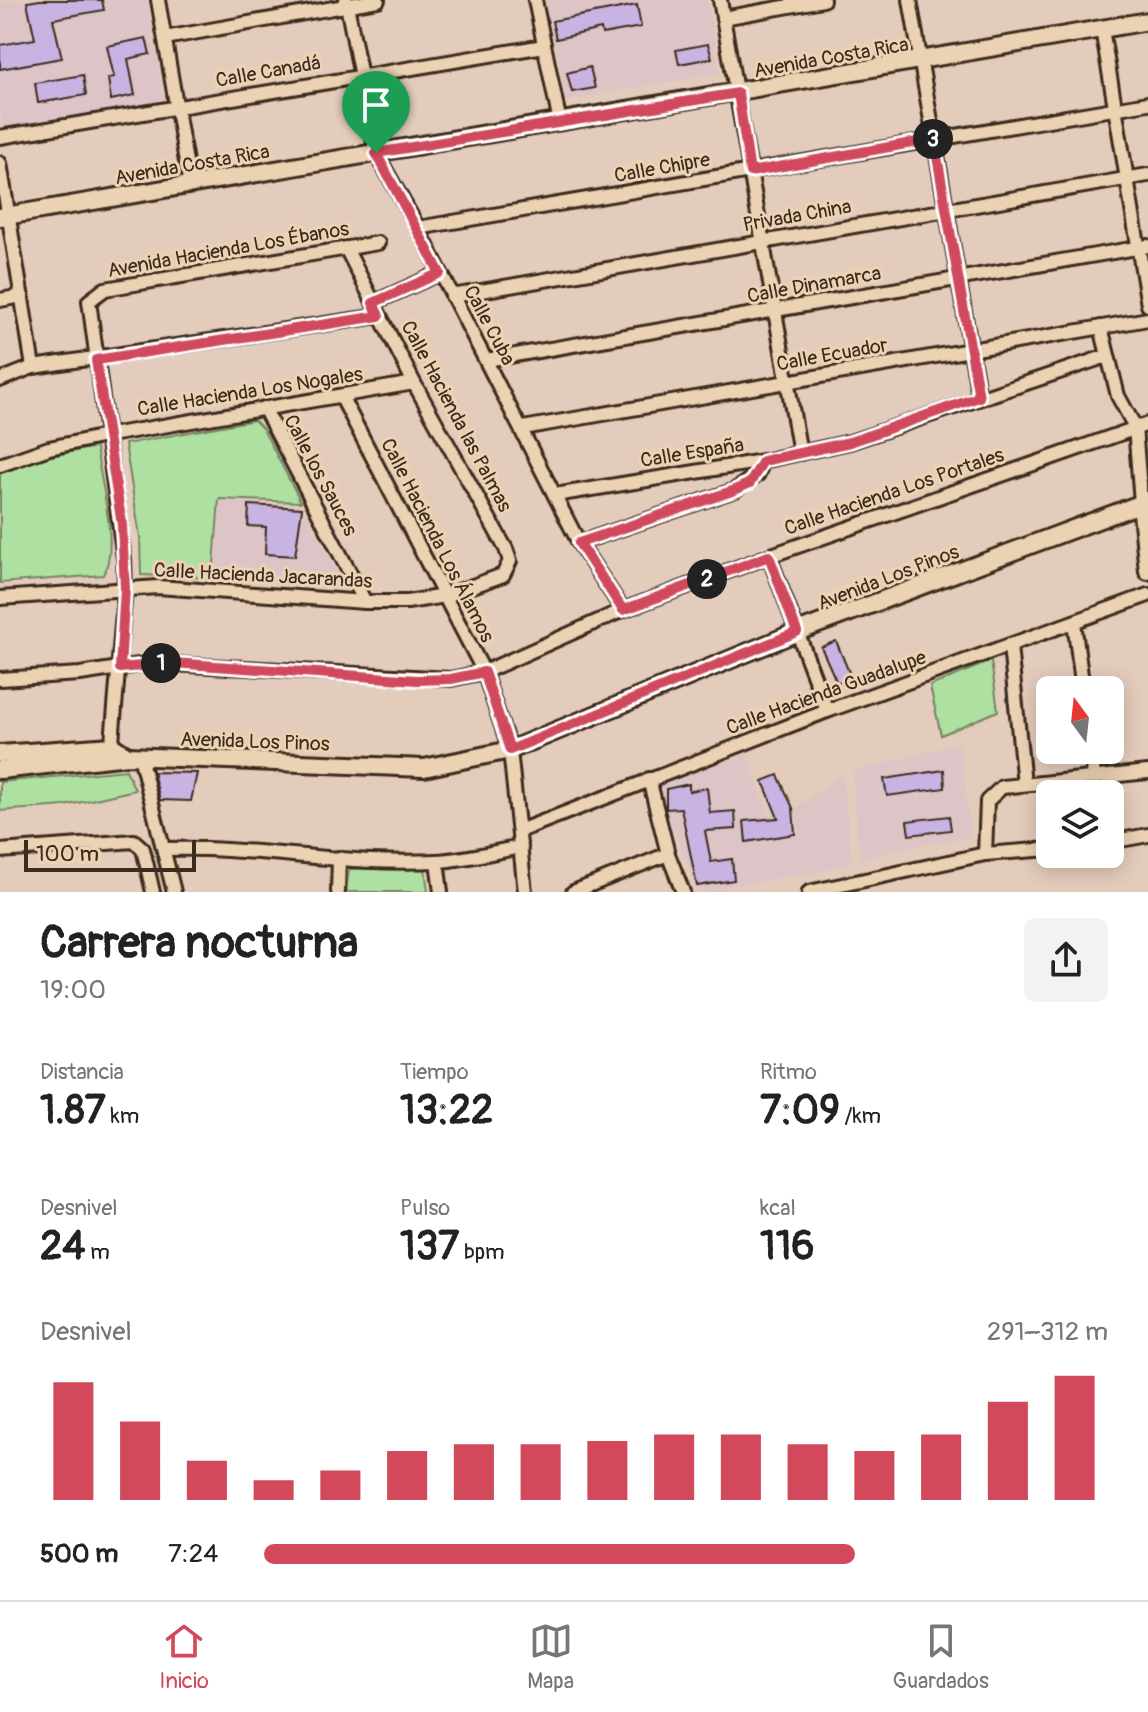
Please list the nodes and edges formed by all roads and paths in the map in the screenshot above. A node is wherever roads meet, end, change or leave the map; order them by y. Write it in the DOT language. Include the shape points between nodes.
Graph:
graph roads {
  1 [pos="158,0"];
  2 [pos="378,0"];
  3 [pos="535,0"];
  4 [pos="720,0"];
  5 [pos="823,0"];
  6 [pos="910,0"];
  7 [pos="347,3"];
  8 [pos="723,18"];
  9 [pos="1148,21"];
  10 [pos="1102,29"];
  11 [pos="165,38"];
  12 [pos="544,46"];
  13 [pos="921,62"];
  14 [pos="359,75"];
  15 [pos="738,93"];
  16 [pos="1148,103"];
  17 [pos="177,108"];
  18 [pos="1115,109"];
  19 [pos="560,123"];
  20 [pos="0,137"];
  21 [pos="934,139"];
  22 [pos="376,153"];
  23 [pos="0,163"];
  24 [pos="750,172"];
  25 [pos="1148,175"];
  26 [pos="1127,179"];
  27 [pos="190,185"];
  28 [pos="945,208"];
  29 [pos="4,216"];
  30 [pos="418,228"];
  31 [pos="763,241"];
  32 [pos="378,243"];
  33 [pos="1143,247"];
  34 [pos="346,248"];
  35 [pos="440,273"];
  36 [pos="957,280"];
  37 [pos="22,296"];
  38 [pos="452,296"];
  39 [pos="0,300"];
  40 [pos="373,303"];
  41 [pos="1148,305"];
  42 [pos="775,311"];
  43 [pos="379,316"];
  44 [pos="1148,319"];
  45 [pos="1101,327"];
  46 [pos="970,349"];
  47 [pos="1107,356"];
  48 [pos="96,360"];
  49 [pos="486,360"];
  50 [pos="33,367"];
  51 [pos="0,380"];
  52 [pos="787,382"];
  53 [pos="414,383"];
  54 [pos="341,396"];
  55 [pos="979,397"];
  56 [pos="264,408"];
  57 [pos="1142,426"];
  58 [pos="523,428"];
  59 [pos="110,435"];
  60 [pos="800,453"];
  61 [pos="763,461"];
  62 [pos="0,465"];
  63 [pos="555,495"];
  64 [pos="1145,502"];
  65 [pos="579,543"];
  66 [pos="769,556"];
  67 [pos="510,561"];
  68 [pos="1148,571"];
  69 [pos="125,589"];
  70 [pos="1148,595"];
  71 [pos="445,596"];
  72 [pos="0,598"];
  73 [pos="365,602"];
  74 [pos="623,610"];
  75 [pos="1074,622"];
  76 [pos="797,632"];
  77 [pos="1010,646"];
  78 [pos="120,668"];
  79 [pos="484,672"];
  80 [pos="1081,676"];
  81 [pos="0,679"];
  82 [pos="827,711"];
  83 [pos="510,750"];
  84 [pos="111,753"];
  85 [pos="0,754"];
  86 [pos="134,756"];
  87 [pos="1093,764"];
  88 [pos="0,770"];
  89 [pos="1148,772"];
  90 [pos="1094,776"];
  91 [pos="649,779"];
  92 [pos="1024,784"];
  93 [pos="519,831"];
  94 [pos="1148,835"];
  95 [pos="1124,839"];
  96 [pos="521,847"];
  97 [pos="166,849"];
  98 [pos="1036,850"];
  99 [pos="0,851"];
  100 [pos="668,854"];
  101 [pos="985,854"];
  102 [pos="339,858"];
  103 [pos="437,861"];
  104 [pos="153,891"];
  105 [pos="174,892"];
  106 [pos="338,892"];
  107 [pos="441,892"];
  108 [pos="525,892"];
  109 [pos="573,892"];
  110 [pos="683,892"];
  111 [pos="809,892"];
  1 -- 11 [label="street"];
  2 -- 7 [label="street"];
  3 -- 12 [label="street"];
  4 -- 8 [label="street"];
  5 -- 8 [label="street"];
  6 -- 13 [label="street"];
  7 -- 11 [label="street"];
  7 -- 14 [label="street, Calle Cuba"];
  8 -- 15 [label="street"];
  9 -- 10 [label="street, Avenida Costa Rica"];
  10 -- 13 [label="street, Avenida Costa Rica"];
  10 -- 18 [label="street"];
  11 -- 17 [label="street"];
  12 -- 14 [label="street, Calle Canadá"];
  12 -- 19 [label="street"];
  13 -- 15 [label="street, Avenida Costa Rica"];
  13 -- 21 [label="street"];
  14 -- 17 [label="street, Calle Canadá"];
  14 -- 22 [label="street, Calle Cuba"];
  15 -- 19 [label="street, Avenida Costa Rica"];
  15 -- 24 [label="street"];
  16 -- 18 [label="street, Calle Chipre"];
  17 -- 20 [label="street, Calle Canadá"];
  17 -- 27 [label="street"];
  18 -- 21 [label="street, Calle Chipre"];
  18 -- 26 [label="street"];
  19 -- 22 [label="street, Avenida Costa Rica"];
  21 -- 24 [label="street, Calle Chipre"];
  21 -- 28 [label="street"];
  22 -- 27 [label="street, Avenida Costa Rica"];
  22 -- 30 [label="street, Calle Cuba"];
  23 -- 29 [label="street"];
  24 -- 30 [label="street, Calle Chipre"];
  24 -- 31 [label="street"];
  25 -- 26 [label="street, Privada China"];
  26 -- 28 [label="street, Privada China"];
  26 -- 33 [label="street"];
  27 -- 29 [label="street, Avenida Costa Rica"];
  28 -- 31 [label="street, Privada China"];
  28 -- 36 [label="street"];
  29 -- 37 [label="street"];
  30 -- 35 [label="street, Calle Cuba"];
  31 -- 38 [label="street, Privada China"];
  31 -- 42 [label="street"];
  32 -- 34 [label="street, Avenida Hacienda Los Ébanos"];
  33 -- 36 [label="street, Calle Dinamarca"];
  33 -- 41 [label="street"];
  34 -- 40 [label="street, Calle Hacienda las Palmas"];
  34 -- 48 [label="street, Avenida Hacienda Los Ébanos" via="105,289 89,301"];
  35 -- 38 [label="street, Calle Cuba"];
  35 -- 40 [label="street"];
  36 -- 42 [label="street, Calle Dinamarca"];
  36 -- 46 [label="street"];
  37 -- 39 [label="street"];
  37 -- 50 [label="street"];
  38 -- 49 [label="street, Calle Cuba"];
  40 -- 43 [label="street, Calle Hacienda las Palmas"];
  42 -- 49 [label="street, Calle Dinamarca"];
  42 -- 52 [label="street"];
  43 -- 48 [label="street"];
  43 -- 53 [label="street, Calle Hacienda las Palmas"];
  44 -- 45 [label="street, Calle Ecuador"];
  45 -- 46 [label="street, Calle Ecuador"];
  45 -- 47 [label="street"];
  46 -- 52 [label="street, Calle Ecuador"];
  46 -- 55 [label="street"];
  47 -- 55 [label="street, Calle España"];
  47 -- 57 [label="street" via="1118,396"];
  48 -- 50 [label="street"];
  48 -- 59 [label="street"];
  49 -- 58 [label="street, Calle Cuba"];
  50 -- 51 [label="street"];
  52 -- 58 [label="street, Calle Ecuador"];
  52 -- 60 [label="street"];
  53 -- 54 [label="street, Calle Hacienda Los Nogales"];
  53 -- 67 [label="street, Calle Hacienda las Palmas"];
  54 -- 56 [label="street, Calle Hacienda Los Nogales"];
  54 -- 71 [label="street, Calle Hacienda Los Álamos"];
  55 -- 60 [label="street, Calle España" via="850,442"];
  56 -- 59 [label="street, Calle Hacienda Los Nogales"];
  56 -- 73 [label="street, Calle los Sauces"];
  57 -- 64 [label="street"];
  57 -- 66 [label="street, Calle Hacienda Los Portales"];
  58 -- 63 [label="street, Calle Cuba"];
  59 -- 62 [label="street, Calle Hacienda Los Nogales"];
  59 -- 69 [label="street"];
  60 -- 61 [label="street, Calle España"];
  61 -- 63 [label="street, Calle España"];
  61 -- 65 [label="street" via="750,483 735,490"];
  63 -- 65 [label="street, Calle Cuba"];
  64 -- 68 [label="street"];
  64 -- 76 [label="street, Avenida Los Pinos"];
  65 -- 74 [label="street, Calle Cuba"];
  66 -- 74 [label="street, Calle Hacienda Los Portales"];
  66 -- 76 [label="street"];
  67 -- 71 [label="street, Calle Hacienda Jacarandas" via="503,575"];
  69 -- 72 [label="street, Calle Hacienda Jacarandas"];
  69 -- 73 [label="street, Calle Hacienda Jacarandas"];
  69 -- 78 [label="street"];
  70 -- 75 [label="street, Calle Hacienda Guadalupe"];
  71 -- 73 [label="street, Calle Hacienda Jacarandas"];
  71 -- 79 [label="street, Calle Hacienda Los Álamos"];
  74 -- 79 [label="street, Calle Hacienda Los Portales"];
  75 -- 77 [label="street, Calle Hacienda Guadalupe"];
  75 -- 80 [label="street"];
  76 -- 82 [label="street"];
  76 -- 83 [label="street, Avenida Los Pinos"];
  77 -- 82 [label="street, Calle Hacienda Guadalupe"];
  77 -- 92 [label="street"];
  78 -- 79 [label="street, Calle Hacienda Los Portales" via="173,663 417,680"];
  78 -- 81 [label="street, Calle Hacienda Los Portales"];
  78 -- 84 [label="street"];
  79 -- 83 [label="street, Calle Hacienda Los Álamos"];
  82 -- 91 [label="street, Calle Hacienda Guadalupe"];
  83 -- 86 [label="street, Avenida Los Pinos" via="424,768"];
  83 -- 93 [label="street, Calle Hacienda Los Álamos"];
  84 -- 85 [label="street, Avenida Los Pinos"];
  84 -- 86 [label="street, Avenida Los Pinos"];
  84 -- 88 [label="street, Avenida Los Pinos"];
  86 -- 97 [label="street"];
  87 -- 90 [label="street"];
  89 -- 90 [label="street"];
  90 -- 92 [label="street"];
  91 -- 93 [label="street, Calle Hacienda Guadalupe"];
  91 -- 100 [label="street"];
  92 -- 101 [label="street" via="992,792"];
  93 -- 96 [label="street, Calle Hacienda Los Álamos"];
  94 -- 95 [label="street"];
  96 -- 103 [label="street"];
  96 -- 108 [label="street, Calle Hacienda Los Álamos"];
  97 -- 102 [label="street" via="221,847"];
  97 -- 105 [label="street"];
  98 -- 101 [label="street"];
  99 -- 104 [label="street" via="134,841 143,849"];
  100 -- 109 [label="street"];
  100 -- 110 [label="street"];
  101 -- 111 [label="street"];
  102 -- 103 [label="street"];
  102 -- 106 [label="street"];
  103 -- 107 [label="street"];
}
